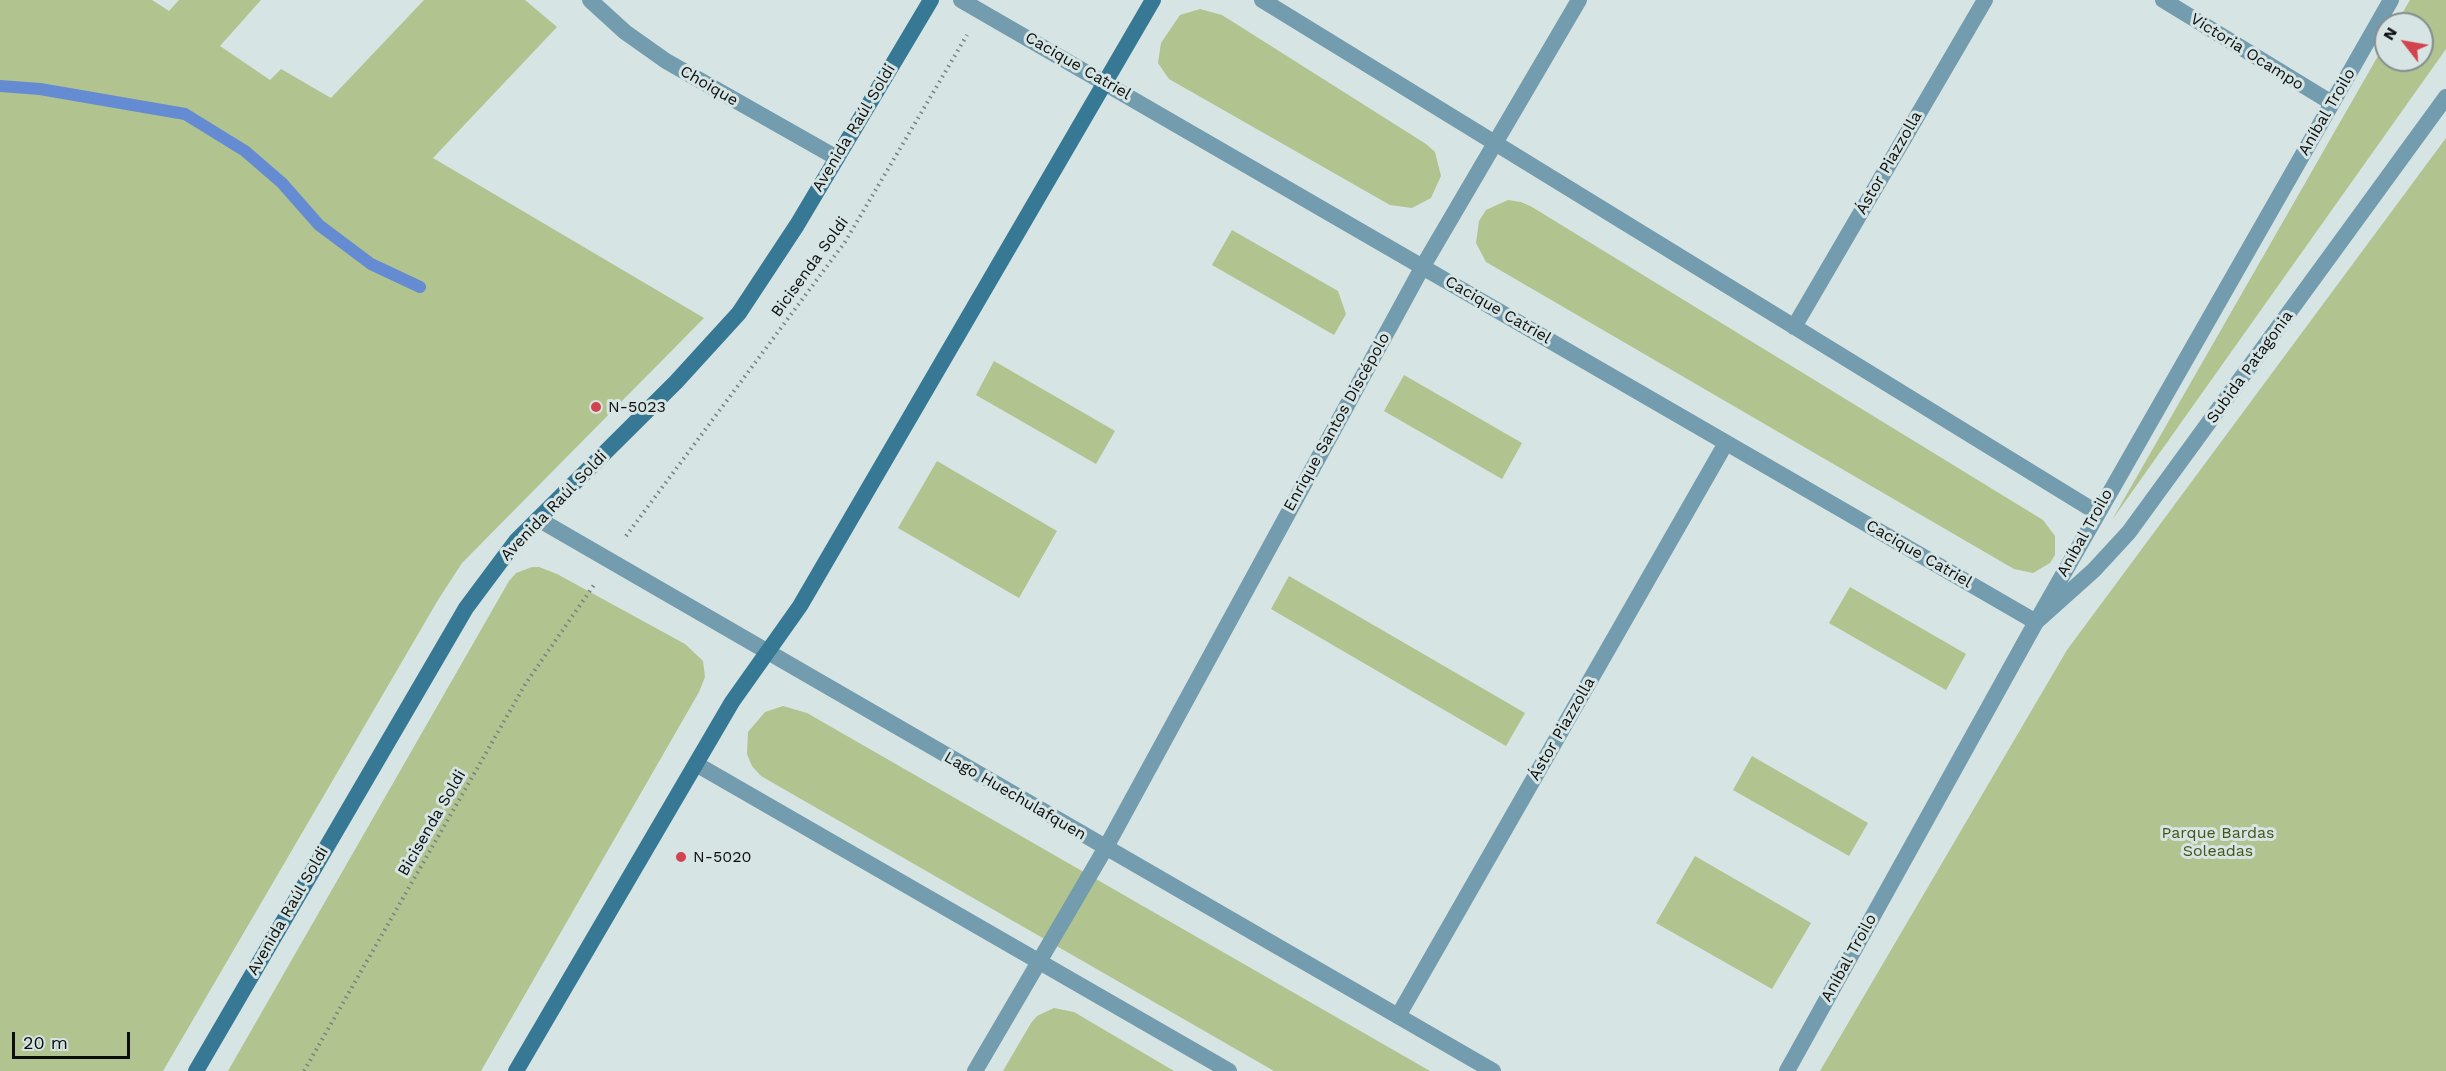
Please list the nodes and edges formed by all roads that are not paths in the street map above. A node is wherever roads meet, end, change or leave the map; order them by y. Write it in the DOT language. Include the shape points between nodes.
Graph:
graph roads {
  1 [pos="590,0"];
  2 [pos="931,0"];
  3 [pos="961,0"];
  4 [pos="1153,0"];
  5 [pos="1262,0"];
  6 [pos="1579,0"];
  7 [pos="1985,0"];
  8 [pos="2163,0"];
  9 [pos="2391,0"];
  10 [pos="1106,81"];
  11 [pos="2446,97"];
  12 [pos="2332,104"];
  13 [pos="1495,143"];
  14 [pos="837,158"];
  15 [pos="1423,266"];
  16 [pos="1794,327"];
  17 [pos="1726,443"];
  18 [pos="2096,512"];
  19 [pos="538,519"];
  20 [pos="2036,622"];
  21 [pos="768,651"];
  22 [pos="696,764"];
  23 [pos="1105,849"];
  24 [pos="1039,962"];
  25 [pos="1398,1016"];
  26 [pos="196,1071"];
  27 [pos="516,1071"];
  28 [pos="975,1071"];
  29 [pos="1229,1071"];
  30 [pos="1493,1071"];
  31 [pos="1787,1071"];
  1 -- 14 [label="street, Choique" via="659,57"];
  2 -- 14 [label="main road, Avenida Raúl Soldi"];
  3 -- 10 [label="street, Cacique Catriel"];
  4 -- 10 [label="main road"];
  5 -- 13 [label="street"];
  6 -- 13 [label="street, Enrique Santos Discépolo"];
  7 -- 16 [label="street, Ástor Piazzolla"];
  8 -- 12 [label="street, Victoria Ocampo"];
  9 -- 12 [label="street, Aníbal Troilo"];
  10 -- 15 [label="street, Cacique Catriel"];
  10 -- 21 [label="main road" via="800,606"];
  11 -- 20 [label="street, Subida Patagonia" via="2129,532"];
  12 -- 18 [label="street, Aníbal Troilo"];
  13 -- 15 [label="street, Enrique Santos Discépolo"];
  13 -- 16 [label="street"];
  14 -- 19 [label="main road, Avenida Raúl Soldi" via="769,270 724,331"];
  15 -- 17 [label="street, Cacique Catriel"];
  15 -- 23 [label="street, Enrique Santos Discépolo"];
  16 -- 18 [label="street"];
  17 -- 20 [label="street, Cacique Catriel"];
  17 -- 25 [label="street, Ástor Piazzolla"];
  18 -- 20 [label="street, Aníbal Troilo"];
  19 -- 21 [label="street, Lago Huechulafquen"];
  19 -- 26 [label="main road, Avenida Raúl Soldi" via="498,562 451,630"];
  20 -- 31 [label="street, Aníbal Troilo"];
  21 -- 22 [label="main road"];
  21 -- 23 [label="street, Lago Huechulafquen"];
  22 -- 24 [label="street"];
  22 -- 27 [label="main road"];
  23 -- 24 [label="street, Enrique Santos Discépolo"];
  23 -- 25 [label="street, Lago Huechulafquen"];
  24 -- 28 [label="street"];
  24 -- 29 [label="street"];
  25 -- 30 [label="street, Lago Huechulafquen"];
}
